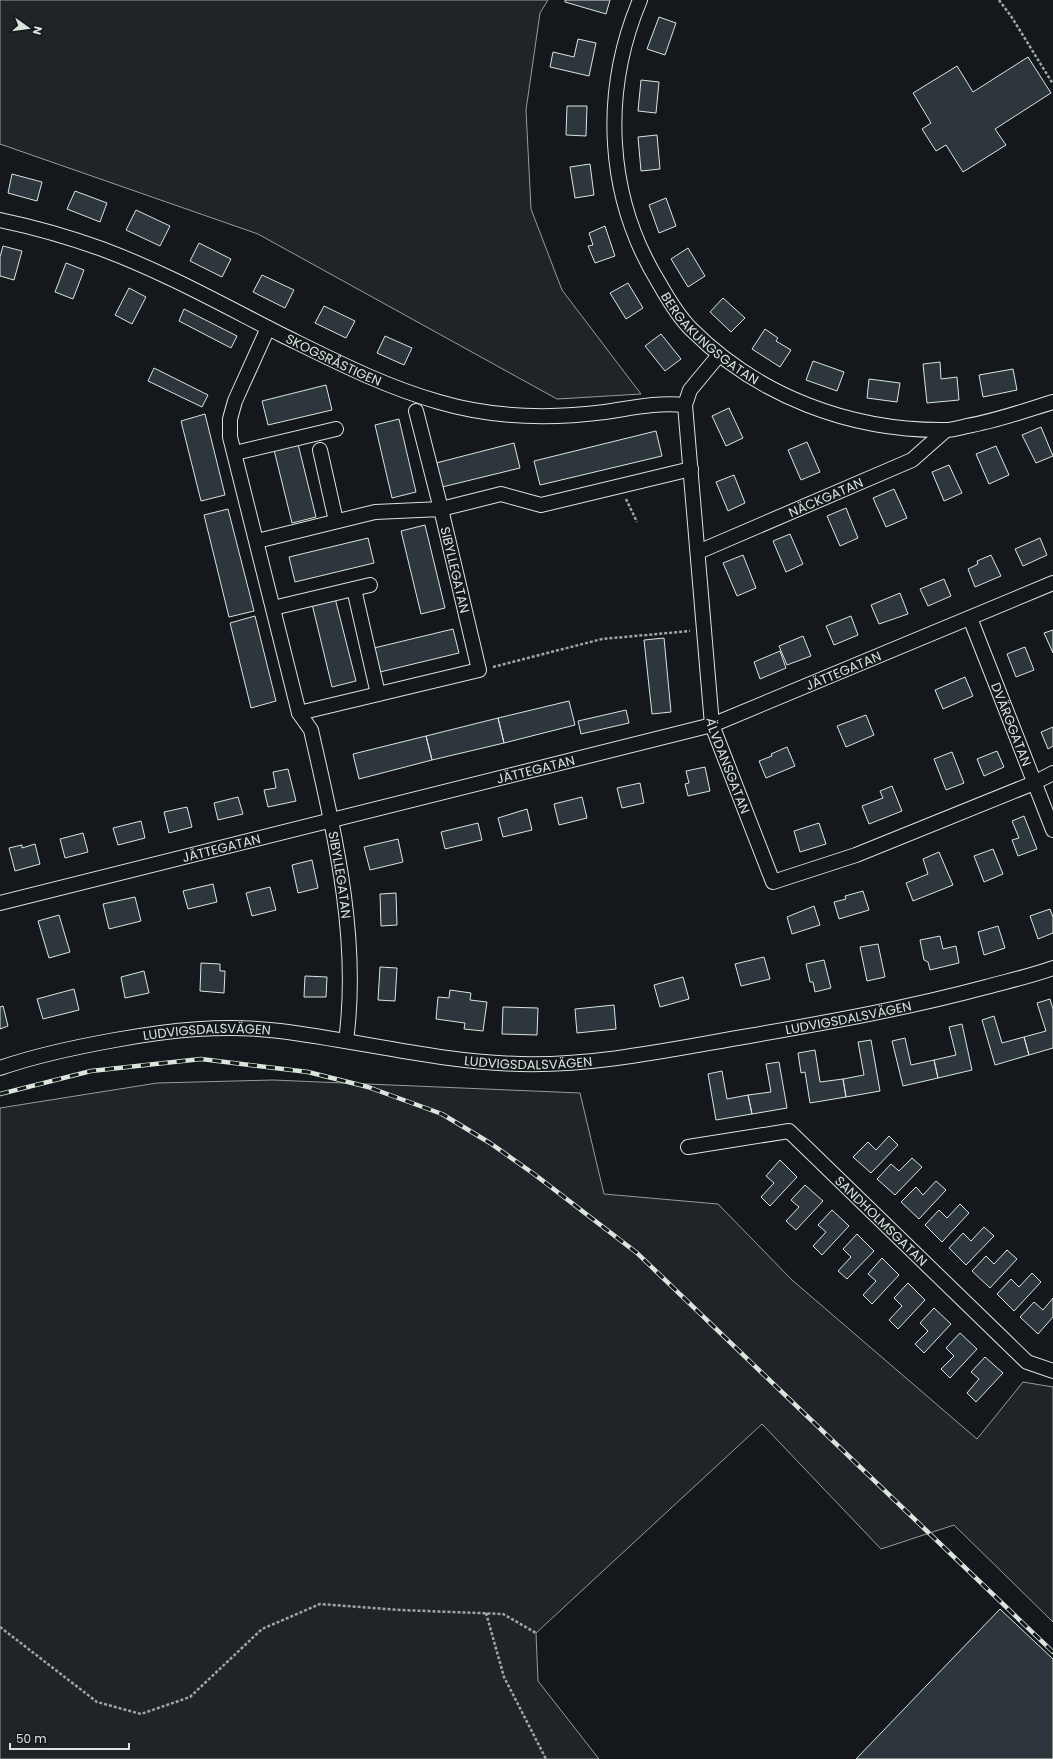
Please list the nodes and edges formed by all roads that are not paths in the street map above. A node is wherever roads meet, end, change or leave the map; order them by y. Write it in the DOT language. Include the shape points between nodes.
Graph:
graph roads {
  1 [pos="640,0"];
  2 [pos="0,220"];
  3 [pos="268,328"];
  4 [pos="719,355"];
  5 [pos="1053,402"];
  6 [pos="685,405"];
  7 [pos="416,411"];
  8 [pos="336,430"];
  9 [pos="946,430"];
  10 [pos="320,450"];
  11 [pos="235,453"];
  12 [pos="691,469"];
  13 [pos="441,509"];
  14 [pos="336,521"];
  15 [pos="257,541"];
  16 [pos="698,552"];
  17 [pos="1053,582"];
  18 [pos="370,585"];
  19 [pos="354,589"];
  20 [pos="273,608"];
  21 [pos="970,618"];
  22 [pos="378,694"];
  23 [pos="299,713"];
  24 [pos="712,725"];
  25 [pos="1053,773"];
  26 [pos="1034,782"];
  27 [pos="331,821"];
  28 [pos="1053,830"];
  29 [pos="0,903"];
  30 [pos="1053,968"];
  31 [pos="346,1042"];
  32 [pos="0,1068"];
  33 [pos="688,1147"];
  34 [pos="1053,1371"];
  1 -- 4 [label="street, BERGAKUNGSGATAN" via="620,60 616,97 614,131 617,169 624,205 636,241 669,300 690,328"];
  2 -- 3 [label="street, SKOGSRÅSTIGEN" via="64,236 102,249 147,268"];
  3 -- 6 [label="street, SKOGSRÅSTIGEN" via="369,378 441,403 479,412 562,417 653,404"];
  3 -- 11 [label="street, SIBYLLEGATAN" via="235,401 230,437"];
  4 -- 6 [label="street, ÄLVDANSGATAN" via="690,390"];
  4 -- 9 [label="street, BERGAKUNGSGATAN" via="780,394 839,417 889,426"];
  5 -- 9 [label="street, BERGAKUNGSGATAN" via="989,422"];
  6 -- 12 [label="street, ÄLVDANSGATAN"];
  7 -- 13 [label="street, SIBYLLEGATAN"];
  8 -- 11 [label="street"];
  9 -- 16 [label="street, NÄCKGATAN" via="912,460"];
  10 -- 14 [label="street"];
  11 -- 15 [label="street, SIBYLLEGATAN"];
  12 -- 13 [label="street, SIBYLLEGATAN" via="541,505 501,494"];
  12 -- 16 [label="street, ÄLVDANSGATAN"];
  13 -- 14 [label="street, SIBYLLEGATAN" via="375,512"];
  13 -- 22 [label="street, SIBYLLEGATAN" via="479,670"];
  14 -- 15 [label="street, SIBYLLEGATAN"];
  15 -- 20 [label="street, SIBYLLEGATAN"];
  16 -- 24 [label="street, ÄLVDANSGATAN"];
  17 -- 21 [label="street, JÄTTEGATAN"];
  18 -- 19 [label="street"];
  19 -- 20 [label="street"];
  19 -- 22 [label="street"];
  20 -- 23 [label="street, SIBYLLEGATAN"];
  21 -- 24 [label="street, JÄTTEGATAN"];
  21 -- 26 [label="street, DVÄRGGATAN"];
  22 -- 23 [label="street"];
  23 -- 27 [label="street, SIBYLLEGATAN" via="310,730"];
  24 -- 26 [label="street, ÄLVDANSGATAN" via="773,882 856,855"];
  24 -- 27 [label="street, JÄTTEGATAN"];
  25 -- 26 [label="street, ÄLVDANSGATAN"];
  26 -- 28 [label="street, DVÄRGGATAN"];
  27 -- 29 [label="street, JÄTTEGATAN"];
  27 -- 31 [label="street, SIBYLLEGATAN" via="340,860 350,961 350,1013"];
  30 -- 31 [label="street, LUDVIGSDALSVÄGEN" via="949,997 857,1017 578,1063 480,1062"];
  31 -- 32 [label="street, LUDVIGSDALSVÄGEN" via="278,1031 222,1027 165,1031 32,1057"];
  33 -- 34 [label="street, SANDHOLMSGATAN" via="790,1131 1027,1362"];
}
